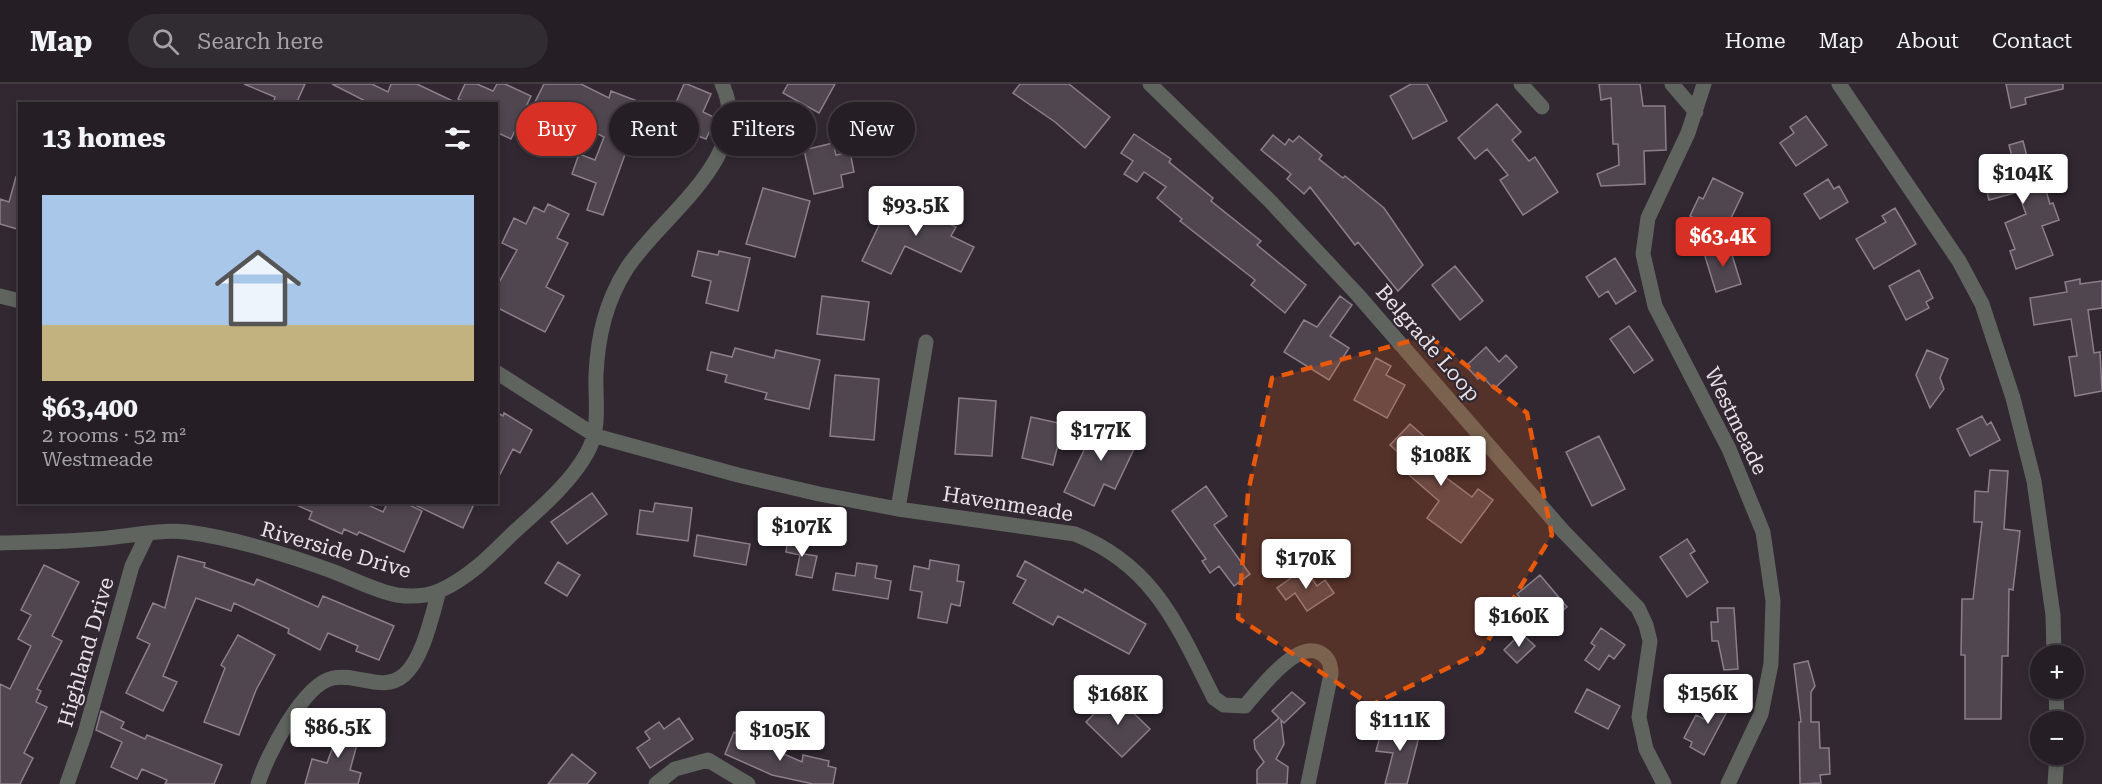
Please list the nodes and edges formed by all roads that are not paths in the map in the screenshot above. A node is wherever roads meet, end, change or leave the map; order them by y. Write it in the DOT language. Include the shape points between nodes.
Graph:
graph roads {
  1 [pos="722,84"];
  2 [pos="1150,84"];
  3 [pos="1521,84"];
  4 [pos="1672,84"];
  5 [pos="1704,84"];
  6 [pos="1839,84"];
  7 [pos="1542,107"];
  8 [pos="1696,111"];
  9 [pos="0,296"];
  10 [pos="18,300"];
  11 [pos="926,342"];
  12 [pos="498,373"];
  13 [pos="596,436"];
  14 [pos="898,509"];
  15 [pos="148,533"];
  16 [pos="0,543"];
  17 [pos="439,591"];
  18 [pos="2054,645"];
  19 [pos="2056,765"];
  20 [pos="67,784"];
  21 [pos="258,784"];
  22 [pos="656,784"];
  23 [pos="748,784"];
  24 [pos="1308,784"];
  25 [pos="1664,784"];
  26 [pos="1728,784"];
  27 [pos="2055,784"];
  1 -- 13 [label="street" via="729,103 729,123 717,159 633,258 608,305 597,365"];
  2 -- 25 [label="street, Belgrade Loop" via="1270,201 1357,294 1563,531 1638,608 1650,641 1639,717 1646,749"];
  3 -- 7 [label="street"];
  4 -- 8 [label="street"];
  5 -- 8 [label="street, Westmeade"];
  6 -- 18 [label="street" via="1959,261 1982,304 2013,398 2034,481"];
  8 -- 26 [label="street, Westmeade" via="1648,218 1643,254 1655,306 1729,449 1763,532 1773,601 1771,664 1761,714"];
  9 -- 10 [label="street"];
  11 -- 14 [label="street"];
  12 -- 13 [label="street, Havenmeade"];
  13 -- 14 [label="street, Havenmeade" via="738,475"];
  13 -- 17 [label="street, Riverside Drive" via="552,496 482,563"];
  14 -- 24 [label="street, Havenmeade" via="1076,534 1118,555 1157,595 1214,698 1224,705 1245,706 1284,664 1303,651 1312,649 1324,654 1331,664 1331,674"];
  15 -- 16 [label="street, Riverside Drive"];
  15 -- 17 [label="street, Riverside Drive" via="165,531 214,537 324,568 396,594 419,596"];
  15 -- 20 [label="street, Highland Drive" via="132,566"];
  17 -- 21 [label="street" via="420,649 404,675 383,683 338,678 323,683 281,732"];
  19 -- 27 [label="street"];
  22 -- 23 [label="street" via="675,769 708,760"];
}
